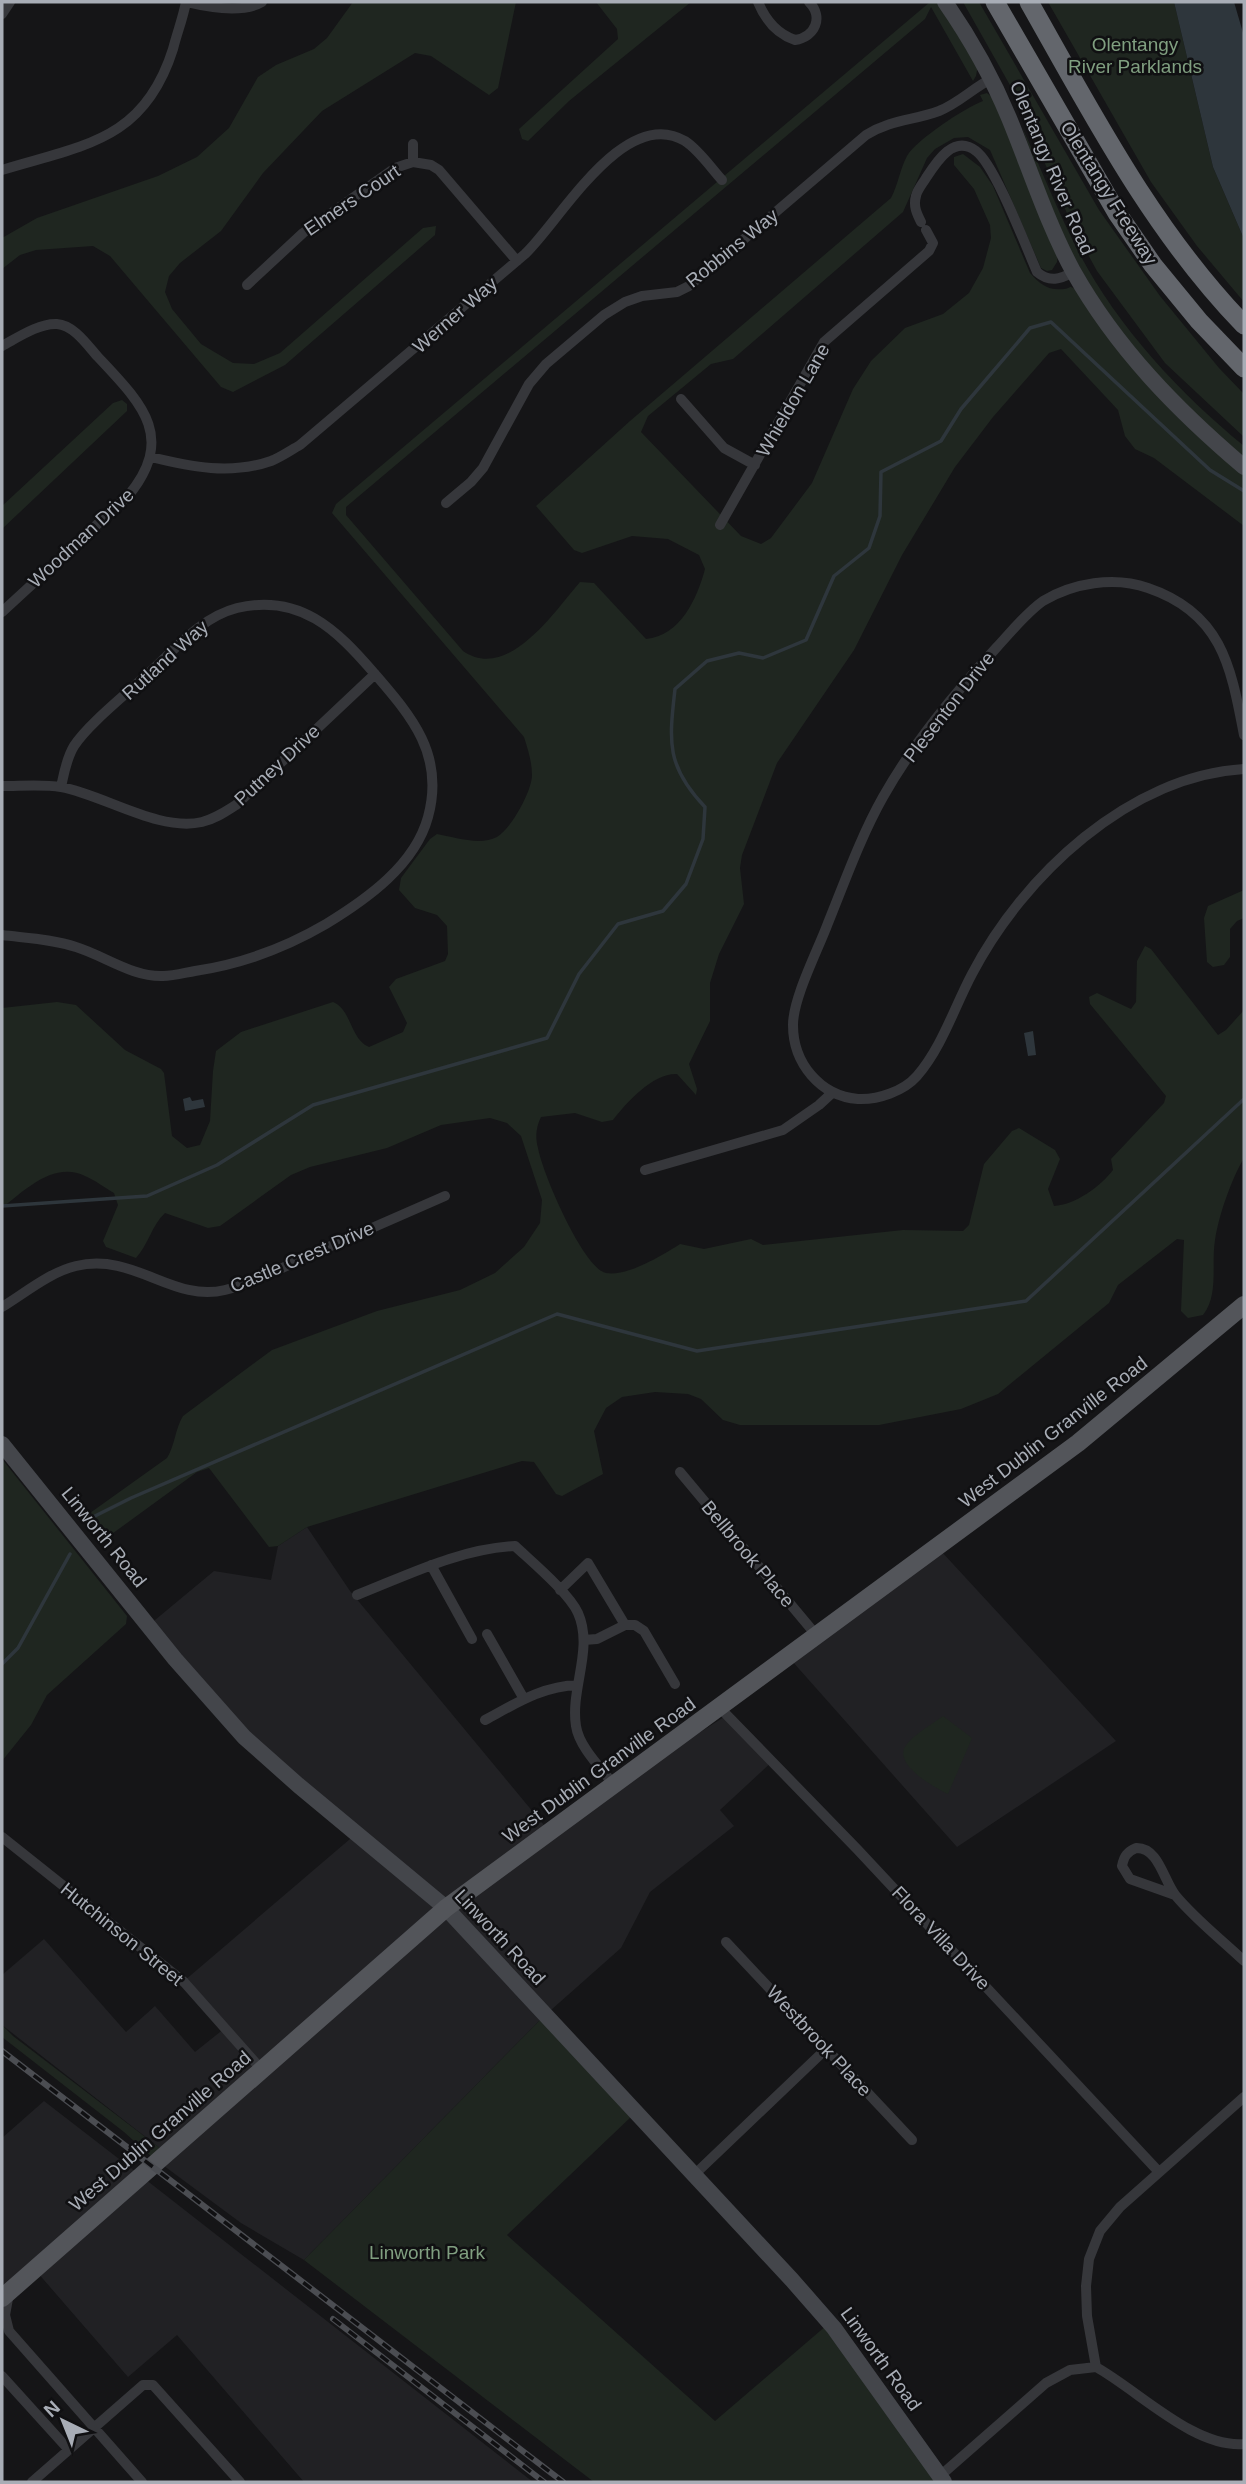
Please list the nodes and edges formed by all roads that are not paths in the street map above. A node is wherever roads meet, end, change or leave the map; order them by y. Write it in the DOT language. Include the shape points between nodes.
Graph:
graph roads {
  1 [pos="10,2"];
  2 [pos="186,2"];
  3 [pos="262,2"];
  4 [pos="758,2"];
  5 [pos="809,2"];
  6 [pos="945,2"];
  7 [pos="995,2"];
  8 [pos="1029,2"];
  9 [pos="2,14"];
  10 [pos="991,79"];
  11 [pos="413,144"];
  12 [pos="413,162"];
  13 [pos="2,170"];
  14 [pos="722,180"];
  15 [pos="517,261"];
  16 [pos="1074,272"];
  17 [pos="247,285"];
  18 [pos="1244,325"];
  19 [pos="2,346"];
  20 [pos="1244,368"];
  21 [pos="681,399"];
  22 [pos="151,457"];
  23 [pos="755,466"];
  24 [pos="1244,467"];
  25 [pos="446,503"];
  26 [pos="720,525"];
  27 [pos="2,612"];
  28 [pos="375,674"];
  29 [pos="1244,735"];
  30 [pos="1244,769"];
  31 [pos="2,786"];
  32 [pos="61,787"];
  33 [pos="2,935"];
  34 [pos="831,1093"];
  35 [pos="645,1170"];
  36 [pos="445,1196"];
  37 [pos="1244,1306"];
  38 [pos="2,1307"];
  39 [pos="2,1444"];
  40 [pos="680,1472"];
  41 [pos="431,1565"];
  42 [pos="560,1590"];
  43 [pos="357,1595"];
  44 [pos="625,1625"];
  45 [pos="487,1634"];
  46 [pos="817,1636"];
  47 [pos="472,1639"];
  48 [pos="584,1640"];
  49 [pos="675,1684"];
  50 [pos="578,1685"];
  51 [pos="524,1699"];
  52 [pos="720,1707"];
  53 [pos="485,1720"];
  54 [pos="614,1785"];
  55 [pos="2,1838"];
  56 [pos="1175,1895"];
  57 [pos="446,1908"];
  58 [pos="726,1942"];
  59 [pos="1244,1961"];
  60 [pos="826,2049"];
  61 [pos="262,2070"];
  62 [pos="1244,2097"];
  63 [pos="912,2140"];
  64 [pos="1158,2172"];
  65 [pos="694,2175"];
  66 [pos="6,2294"];
  67 [pos="5,2329"];
  68 [pos="1096,2367"];
  69 [pos="2,2376"];
  70 [pos="94,2428"];
  71 [pos="1244,2444"];
  72 [pos="69,2450"];
  73 [pos="942,2479"];
  74 [pos="32,2482"];
  75 [pos="142,2482"];
  76 [pos="240,2482"];
  1 -- 9 [label="street"];
  2 -- 3 [label="street" via="228,8"];
  2 -- 13 [label="street" via="167,65 137,115 99,139"];
  4 -- 5 [label="street" via="775,28 795,40 808,36 816,25 816,12"];
  6 -- 10 [label="main road, Olentangy River Road"];
  7 -- 20 [label="highway, Olentangy Freeway" via="1117,213 1160,274"];
  8 -- 18 [label="highway, Olentangy Freeway" via="1142,197 1176,247"];
  10 -- 16 [label="main road, Olentangy River Road"];
  10 -- 25 [label="street, Robbins Way" via="937,112 898,120 866,135 689,286 642,296 604,315 535,377 492,454 471,482"];
  11 -- 12 [label="street"];
  12 -- 15 [label="street, Elmers Court" via="439,170"];
  12 -- 17 [label="street, Elmers Court" via="395,168 312,227"];
  14 -- 15 [label="street, Werner Way" via="687,142 675,136 637,141 593,172 540,240"];
  15 -- 22 [label="street, Werner Way" via="309,438 272,460 215,469"];
  16 -- 23 [label="street, Whieldon Lane" via="1051,280 1037,272 988,164 972,148 950,149 938,159 916,195 915,208 933,243 929,251 820,348"];
  16 -- 24 [label="main road, Olentangy River Road" via="1161,392"];
  19 -- 22 [label="street" via="47,325 68,327 140,404 148,422"];
  21 -- 23 [label="street" via="724,448"];
  22 -- 27 [label="street, Woodman Drive" via="143,478 128,496"];
  23 -- 26 [label="street, Whieldon Lane"];
  28 -- 32 [label="street, Putney Drive" via="236,805 201,823 162,820"];
  28 -- 32 [label="street, Rutland Way" via="341,636 298,610 259,606 217,615 88,730 74,746"];
  28 -- 33 [label="street, Rutland Way" via="406,710 424,741 432,776 431,801 420,836 401,866 340,915 259,956 229,966 163,976 131,970 75,946"];
  29 -- 34 [label="street, Plesenton Drive" via="1224,652 1190,609 1163,593 1140,585 1086,584 1063,591 1032,610 917,743 883,797 845,881 793,1024 796,1049 807,1071"];
  30 -- 34 [label="street" via="1195,778 1157,792 1113,816 1075,845 1008,916 915,1079 888,1095 860,1099"];
  31 -- 32 [label="street, Putney Drive"];
  34 -- 35 [label="street" via="783,1130"];
  36 -- 38 [label="street, Castle Crest Drive" via="224,1291 187,1290 134,1269 94,1263 56,1273"];
  37 -- 46 [label="main road, West Dublin Granville Road" via="1078,1443"];
  39 -- 57 [label="main road, Linworth Road" via="175,1659 244,1737"];
  40 -- 46 [label="street, Bellbrook Place"];
  41 -- 42 [label="street" via="515,1546"];
  41 -- 43 [label="street"];
  41 -- 47 [label="street"];
  42 -- 44 [label="street" via="588,1563"];
  42 -- 48 [label="street" via="578,1612"];
  44 -- 48 [label="street" via="597,1639"];
  44 -- 49 [label="street" via="644,1631"];
  45 -- 51 [label="street"];
  46 -- 52 [label="main road, West Dublin Granville Road"];
  48 -- 50 [label="street"];
  50 -- 51 [label="street" via="550,1688"];
  50 -- 54 [label="street" via="576,1727 584,1746"];
  51 -- 53 [label="street"];
  52 -- 54 [label="main road, West Dublin Granville Road"];
  52 -- 64 [label="street, Flora Villa Drive"];
  54 -- 57 [label="main road, West Dublin Granville Road"];
  55 -- 61 [label="street, Hutchinson Street" via="184,1982"];
  56 -- 56 [label="street" via="1148,1851 1136,1848 1128,1852 1122,1866 1130,1879"];
  56 -- 59 [label="street"];
  57 -- 61 [label="main road, West Dublin Granville Road"];
  57 -- 65 [label="main road, Linworth Road"];
  58 -- 60 [label="street, Westbrook Place"];
  60 -- 63 [label="street, Westbrook Place"];
  60 -- 65 [label="street"];
  61 -- 66 [label="main road, West Dublin Granville Road"];
  62 -- 64 [label="street"];
  64 -- 68 [label="street" via="1100,2231 1089,2259 1087,2316"];
  65 -- 73 [label="main road, Linworth Road" via="834,2329"];
  66 -- 67 [label="street"];
  67 -- 70 [label="street"];
  68 -- 71 [label="street" via="1202,2436"];
  68 -- 73 [label="street" via="1070,2370 1046,2383"];
  69 -- 72 [label="street"];
  70 -- 72 [label="street"];
  70 -- 75 [label="street"];
  70 -- 76 [label="street" via="143,2385 153,2385"];
  72 -- 74 [label="street"];
}
